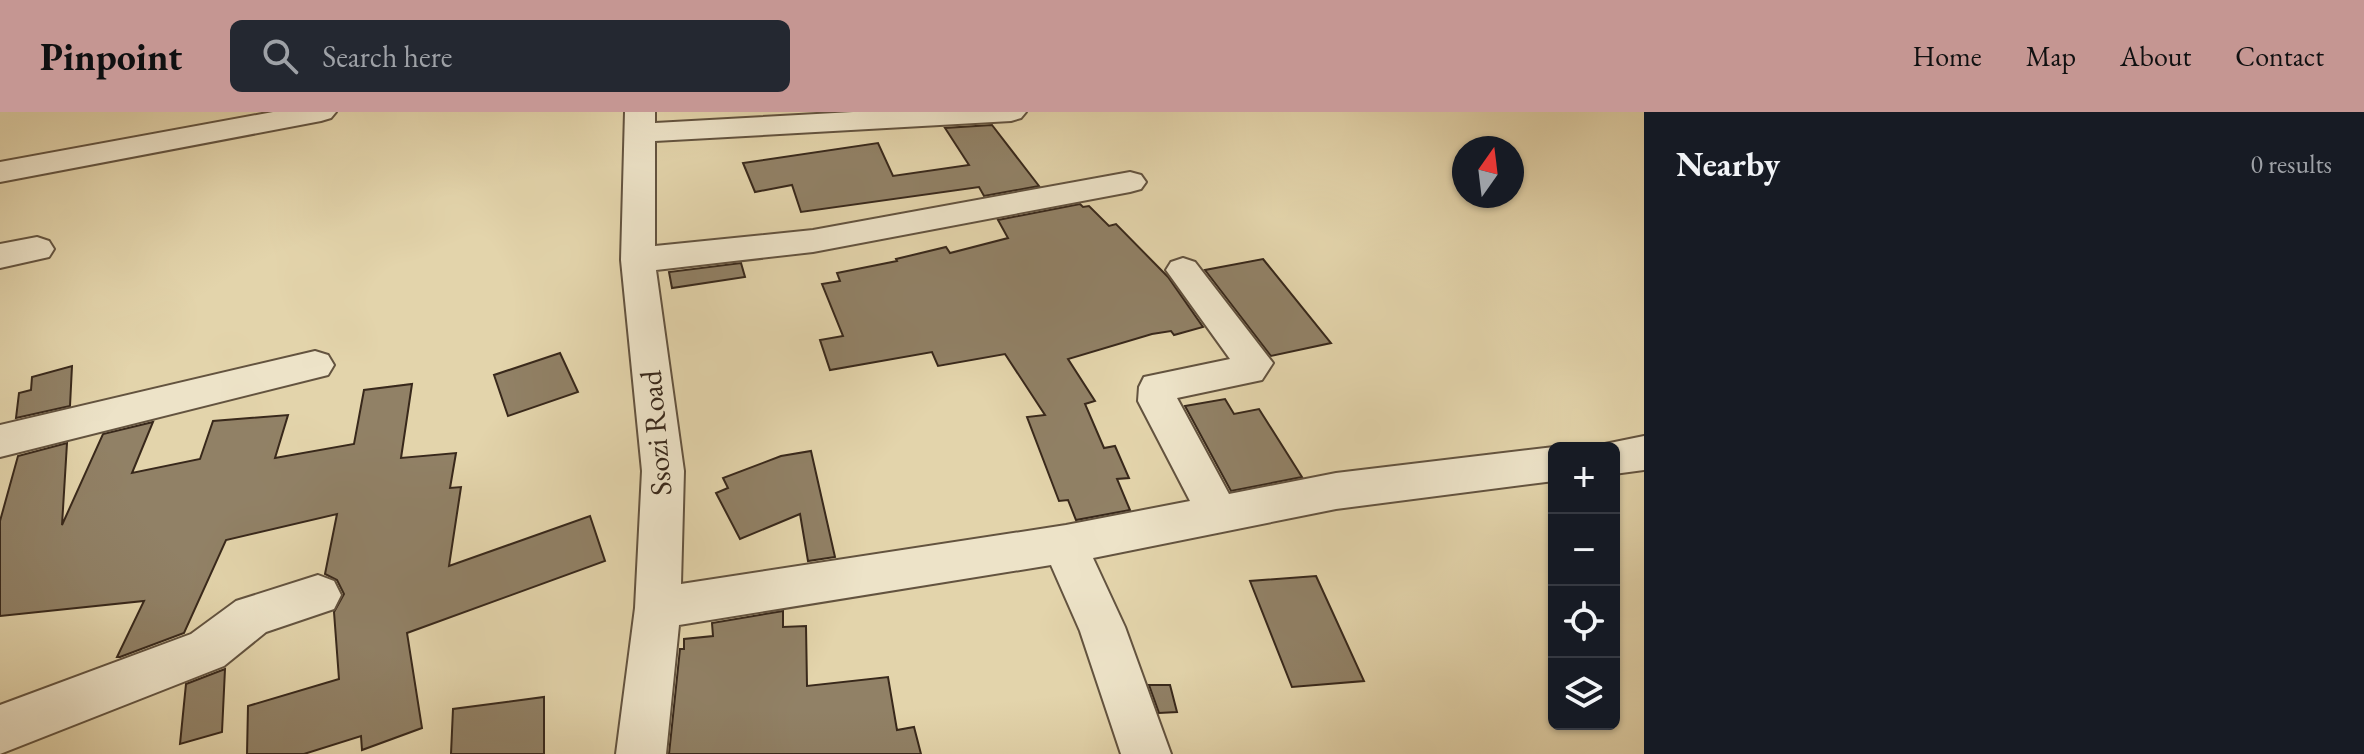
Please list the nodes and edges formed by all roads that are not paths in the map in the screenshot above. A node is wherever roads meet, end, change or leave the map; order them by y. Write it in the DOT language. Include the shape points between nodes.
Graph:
graph roads {
  1 [pos="321,112"];
  2 [pos="1011,112"];
  3 [pos="640,123"];
  4 [pos="0,172"];
  5 [pos="1130,182"];
  6 [pos="37,249"];
  7 [pos="0,256"];
  8 [pos="638,260"];
  9 [pos="1183,270"];
  10 [pos="315,365"];
  11 [pos="0,441"];
  12 [pos="1644,453"];
  13 [pos="1620,456"];
  14 [pos="1548,465"];
  15 [pos="1218,513"];
  16 [pos="1066,544"];
  17 [pos="318,595"];
  18 [pos="658,608"];
  19 [pos="0,730"];
  20 [pos="641,754"];
  21 [pos="1146,754"];
  1 -- 4 [label="street"];
  2 -- 3 [label="street"];
  3 -- 8 [label="street, Ssozi Road"];
  5 -- 8 [label="street" via="813,241"];
  6 -- 7 [label="street"];
  8 -- 18 [label="street, Ssozi Road" via="663,471"];
  9 -- 15 [label="street" via="1254,363 1249,370 1158,387 1157,401"];
  10 -- 11 [label="street"];
  12 -- 13 [label="street"];
  14 -- 15 [label="street" via="1336,491"];
  15 -- 16 [label="street"];
  16 -- 18 [label="street"];
  16 -- 21 [label="street" via="1102,627"];
  17 -- 19 [label="street" via="252,616 207,650"];
  18 -- 20 [label="street, Ssozi Road"];
}
